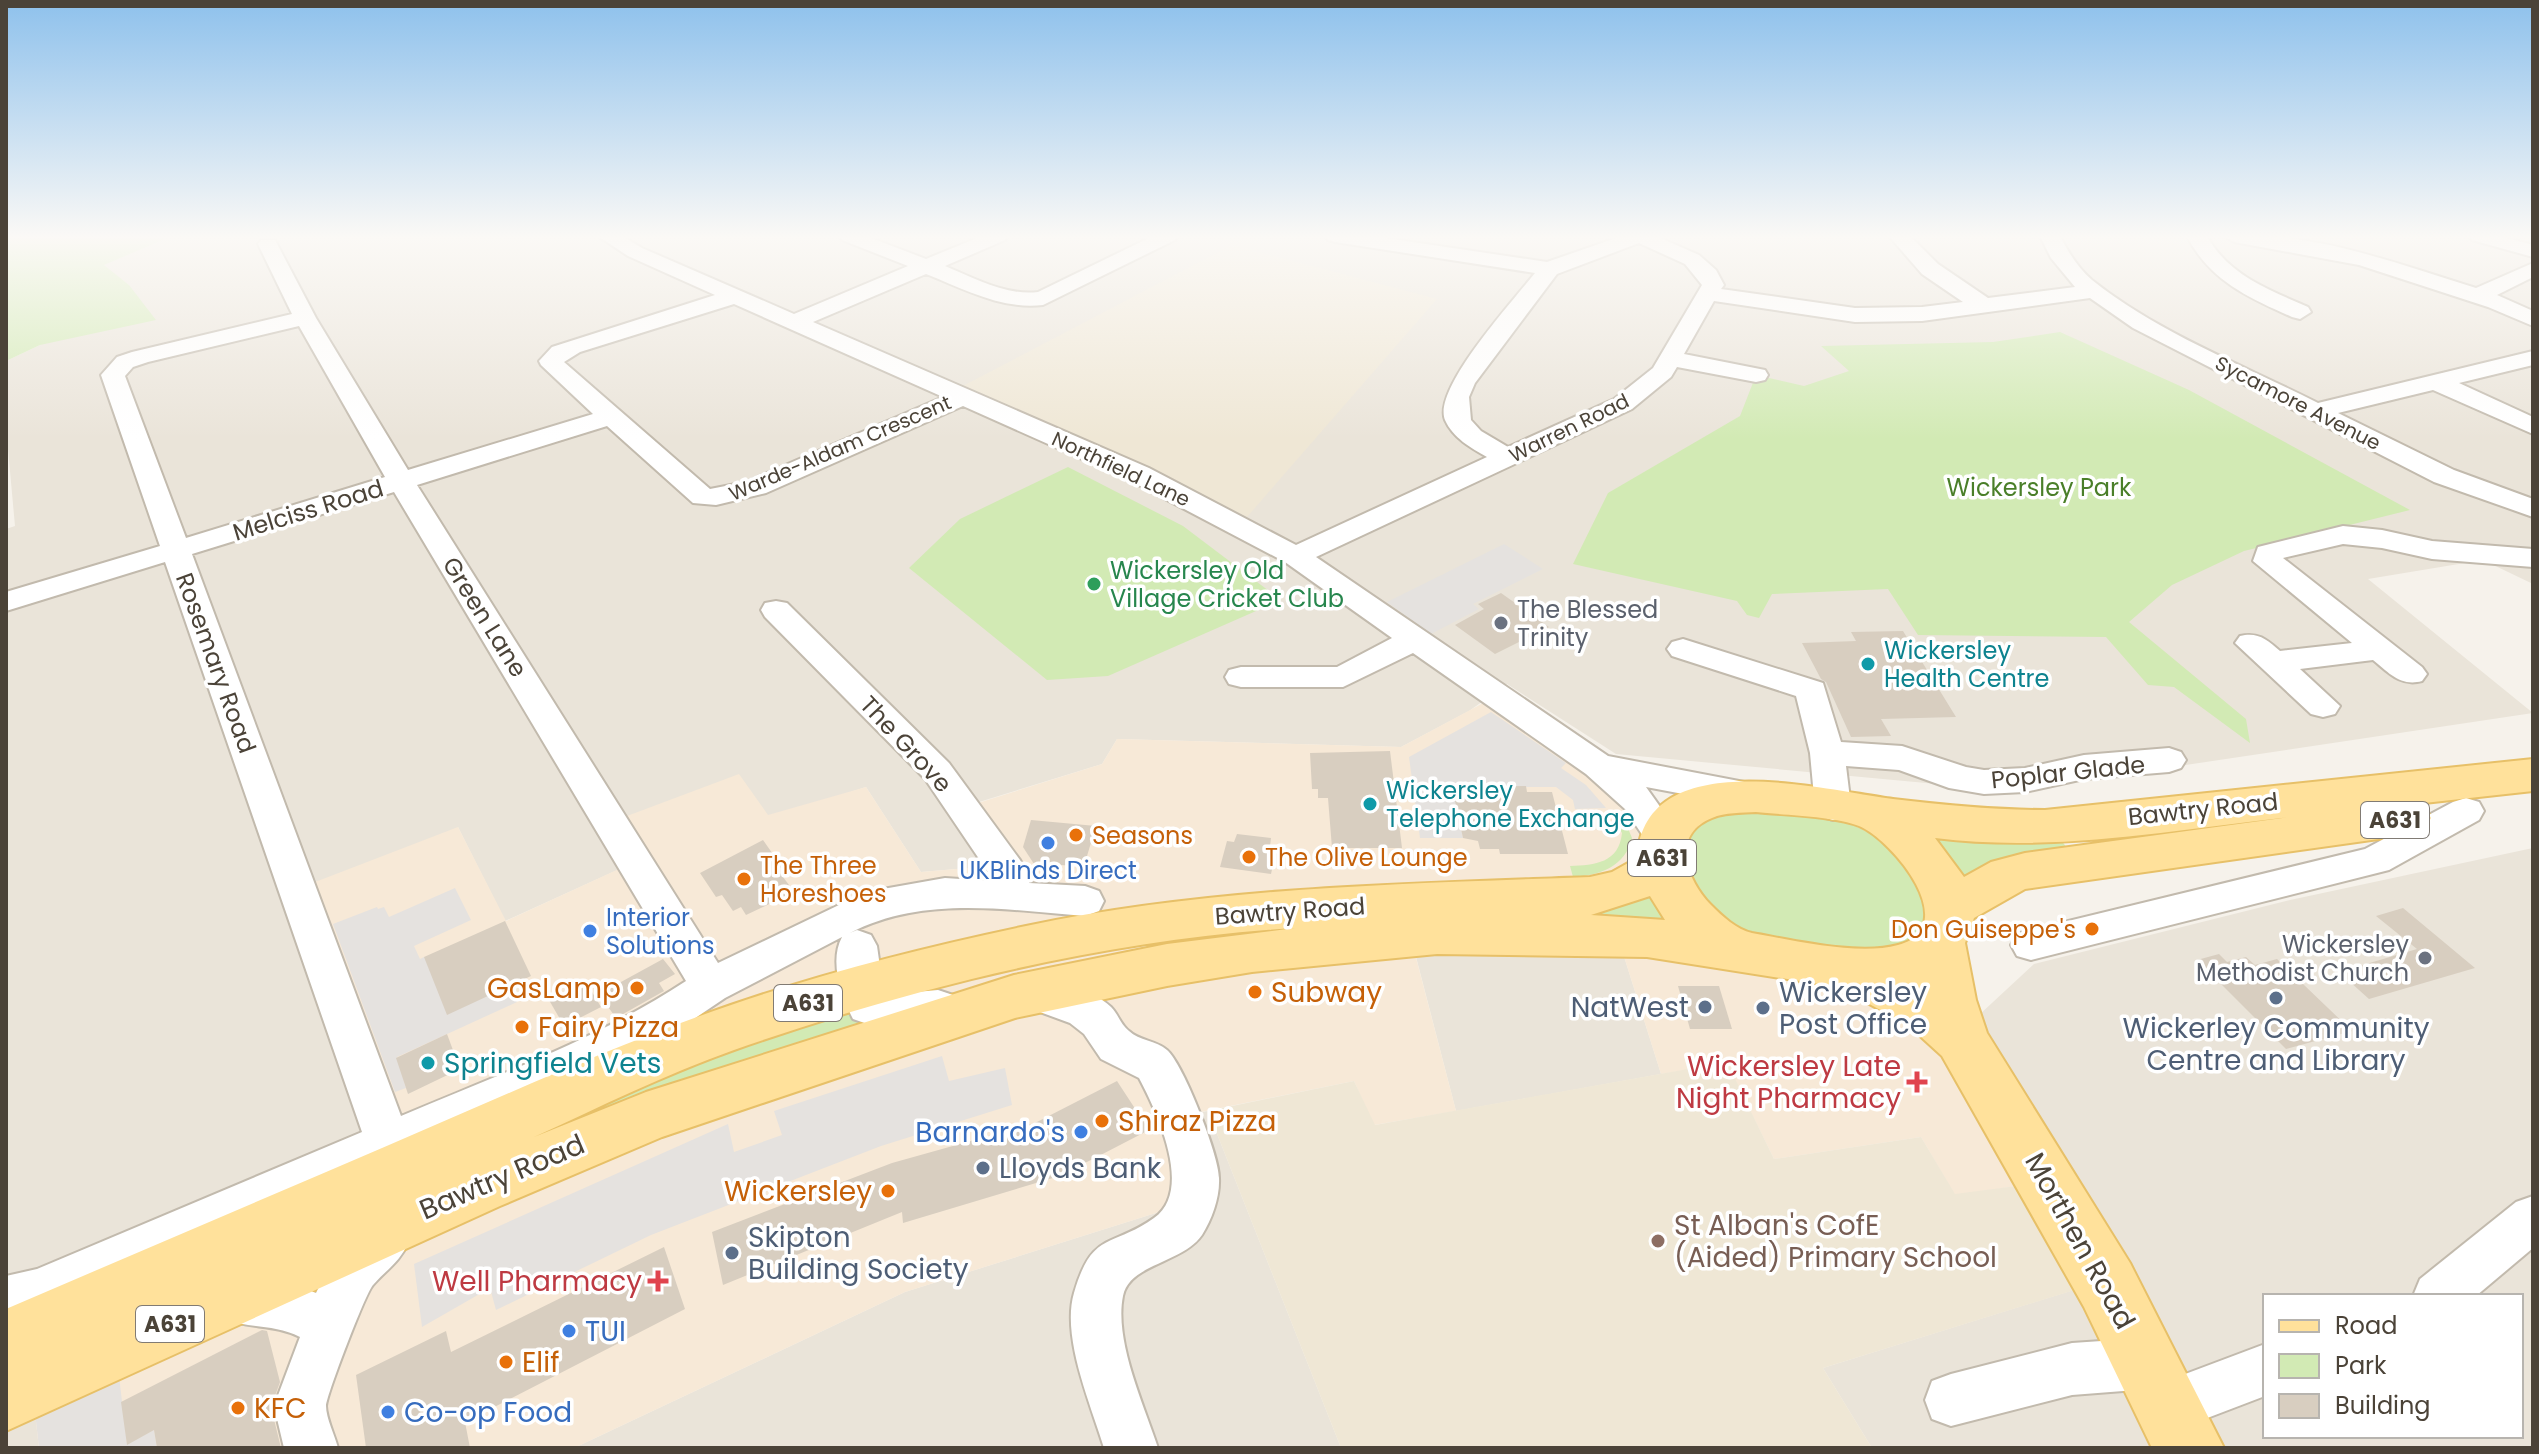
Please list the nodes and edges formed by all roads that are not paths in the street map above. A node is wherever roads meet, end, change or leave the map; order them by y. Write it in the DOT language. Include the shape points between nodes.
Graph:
graph roads {
  1 [pos="298,304"];
  2 [pos="711,304"];
  3 [pos="755,304"];
  4 [pos="838,304"];
  5 [pos="1522,304"];
  6 [pos="1703,304"];
  7 [pos="1778,304"];
  8 [pos="1981,304"];
  9 [pos="2112,304"];
  10 [pos="2284,304"];
  11 [pos="2497,304"];
  12 [pos="2299,312"];
  13 [pos="305,318"];
  14 [pos="2533,319"];
  15 [pos="797,321"];
  16 [pos="529,344"];
  17 [pos="553,356"];
  18 [pos="2533,358"];
  19 [pos="1670,359"];
  20 [pos="1756,375"];
  21 [pos="2436,382"];
  22 [pos="964,396"];
  23 [pos="2315,411"];
  24 [pos="609,417"];
  25 [pos="2533,426"];
  26 [pos="1508,458"];
  27 [pos="402,482"];
  28 [pos="716,498"];
  29 [pos="2533,509"];
  30 [pos="734,520"];
  31 [pos="176,550"];
  32 [pos="1295,556"];
  33 [pos="2533,558"];
  34 [pos="6,602"];
  35 [pos="776,610"];
  36 [pos="1415,639"];
  37 [pos="1683,649"];
  38 [pos="2380,649"];
  39 [pos="2411,674"];
  40 [pos="1241,677"];
  41 [pos="2323,706"];
  42 [pos="1827,753"];
  43 [pos="2169,760"];
  44 [pos="1598,766"];
  45 [pos="2533,775"];
  46 [pos="1756,796"];
  47 [pos="2533,804"];
  48 [pos="1854,810"];
  49 [pos="2466,811"];
  50 [pos="2257,837"];
  51 [pos="1663,852"];
  52 [pos="2298,878"];
  53 [pos="1008,894"];
  54 [pos="1085,901"];
  55 [pos="1944,925"];
  56 [pos="2031,945"];
  57 [pos="853,950"];
  58 [pos="1738,951"];
  59 [pos="1167,965"];
  60 [pos="1850,968"];
  61 [pos="710,986"];
  62 [pos="1024,994"];
  63 [pos="1101,1023"];
  64 [pos="1962,1040"];
  65 [pos="388,1142"];
  66 [pos="424,1211"];
  67 [pos="2533,1218"];
  68 [pos="2440,1294"];
  69 [pos="6,1300"];
  70 [pos="205,1308"];
  71 [pos="327,1325"];
  72 [pos="6,1342"];
  73 [pos="2263,1371"];
  74 [pos="6,1397"];
  75 [pos="1951,1400"];
  76 [pos="2168,1406"];
  77 [pos="311,1448"];
  78 [pos="1131,1448"];
  1 -- 13 [label="street, Green Lane"];
  2 -- 17 [label="street"];
  3 -- 15 [label="street, Northfield Lane"];
  4 -- 15 [label="street"];
  5 -- 26 [label="street" via="1453,401 1454,414 1467,432"];
  6 -- 19 [label="street, Warren Road"];
  7 -- 8 [label="street" via="1855,315 1922,314"];
  9 -- 23 [label="street, Sycamore Avenue"];
  10 -- 12 [label="street"];
  11 -- 14 [label="street"];
  13 -- 27 [label="street, Green Lane"];
  13 -- 31 [label="street, Rosemary Road" via="140,357 125,362 113,375"];
  15 -- 22 [label="street, Northfield Lane"];
  16 -- 17 [label="street, Warde-Aldam Crescent"];
  17 -- 24 [label="street, Warde-Aldam Crescent" via="553,365"];
  18 -- 21 [label="street"];
  19 -- 20 [label="street"];
  19 -- 26 [label="street, Warren Road" via="1654,382 1623,404"];
  21 -- 23 [label="street"];
  21 -- 25 [label="street"];
  22 -- 28 [label="street, Warde-Aldam Crescent" via="887,433"];
  22 -- 32 [label="street, Northfield Lane" via="1139,474"];
  23 -- 29 [label="street, Sycamore Avenue" via="2444,476"];
  24 -- 27 [label="street, Melciss Road"];
  24 -- 28 [label="street, Warde-Aldam Crescent" via="696,494"];
  26 -- 32 [label="street, Warren Road"];
  27 -- 31 [label="street, Melciss Road"];
  27 -- 61 [label="street, Green Lane"];
  28 -- 30 [label="street, Warde-Aldam Crescent"];
  31 -- 34 [label="street, Melciss Road"];
  31 -- 65 [label="street, Rosemary Road"];
  32 -- 36 [label="street, Northfield Lane"];
  33 -- 38 [label="street" via="2432,550 2343,535 2268,553 2268,561"];
  35 -- 53 [label="street, The Grove" via="937,771 1007,870"];
  36 -- 40 [label="street" via="1343,677"];
  36 -- 44 [label="street, Northfield Lane"];
  37 -- 42 [label="street" via="1811,690"];
  38 -- 39 [label="street"];
  38 -- 41 [label="street" via="2262,652"];
  42 -- 43 [label="street, Poplar Glade" via="1902,758 1984,782"];
  42 -- 48 [label="street"];
  44 -- 46 [label="street, Northfield Lane"];
  44 -- 51 [label="street, Northfield Lane" via="1638,800"];
  45 -- 48 [label="main road, Bawtry Road / A631" via="2045,827 1982,827"];
  46 -- 48 [label="main road, A631"];
  46 -- 51 [label="main road, A631" via="1717,799 1687,810 1672,823"];
  47 -- 49 [label="main road, Bawtry Road / A631"];
  48 -- 55 [label="main road" via="1929,863 1942,882"];
  49 -- 50 [label="main road, Bawtry Road / A631"];
  49 -- 52 [label="street, Bawtry Road" via="2376,860"];
  50 -- 52 [label="street"];
  50 -- 55 [label="main road, Bawtry Road / A631" via="2008,875"];
  51 -- 57 [label="main road, Bawtry Road / A631" via="1625,888 1590,896 1206,916 1094,932 917,973"];
  51 -- 58 [label="main road, A631" via="1667,884 1684,910"];
  52 -- 56 [label="street, Bawtry Road"];
  53 -- 54 [label="street, Bawtry Road"];
  53 -- 57 [label="street, Bawtry Road" via="930,894 877,904"];
  55 -- 60 [label="main road, A631" via="1918,959 1896,967"];
  55 -- 64 [label="main road, Morthen Road" via="1949,1000"];
  57 -- 61 [label="street, Bawtry Road"];
  57 -- 62 [label="street, Bawtry Road" via="868,1007 888,1014"];
  57 -- 72 [label="main road, Bawtry Road / A631" via="716,1033"];
  58 -- 59 [label="main road, Bawtry Road / A631" via="1647,937 1437,934"];
  58 -- 60 [label="main road, A631"];
  59 -- 62 [label="main road, Bawtry Road / A631"];
  59 -- 63 [label="street" via="1121,994"];
  60 -- 64 [label="main road, Morthen Road" via="1927,1010"];
  61 -- 65 [label="street, Bawtry Road" via="658,1021 559,1069"];
  62 -- 63 [label="street" via="1072,1004"];
  62 -- 66 [label="main road, Bawtry Road / A631" via="646,1117"];
  63 -- 78 [label="street" via="1113,1045 1152,1063 1196,1169 1195,1198 1183,1222 1166,1237 1119,1256 1104,1272 1098,1293 1100,1339"];
  64 -- 76 [label="main road, Morthen Road" via="2093,1261"];
  65 -- 69 [label="street, Bawtry Road" via="39,1292"];
  66 -- 70 [label="main road, Bawtry Road / A631"];
  66 -- 71 [label="street" via="354,1270"];
  67 -- 68 [label="street"];
  70 -- 71 [label="street" via="274,1301"];
  70 -- 74 [label="main road, Bawtry Road / A631"];
  71 -- 77 [label="street" via="300,1406"];
  73 -- 76 [label="street"];
  75 -- 76 [label="street" via="2072,1369"];
}
